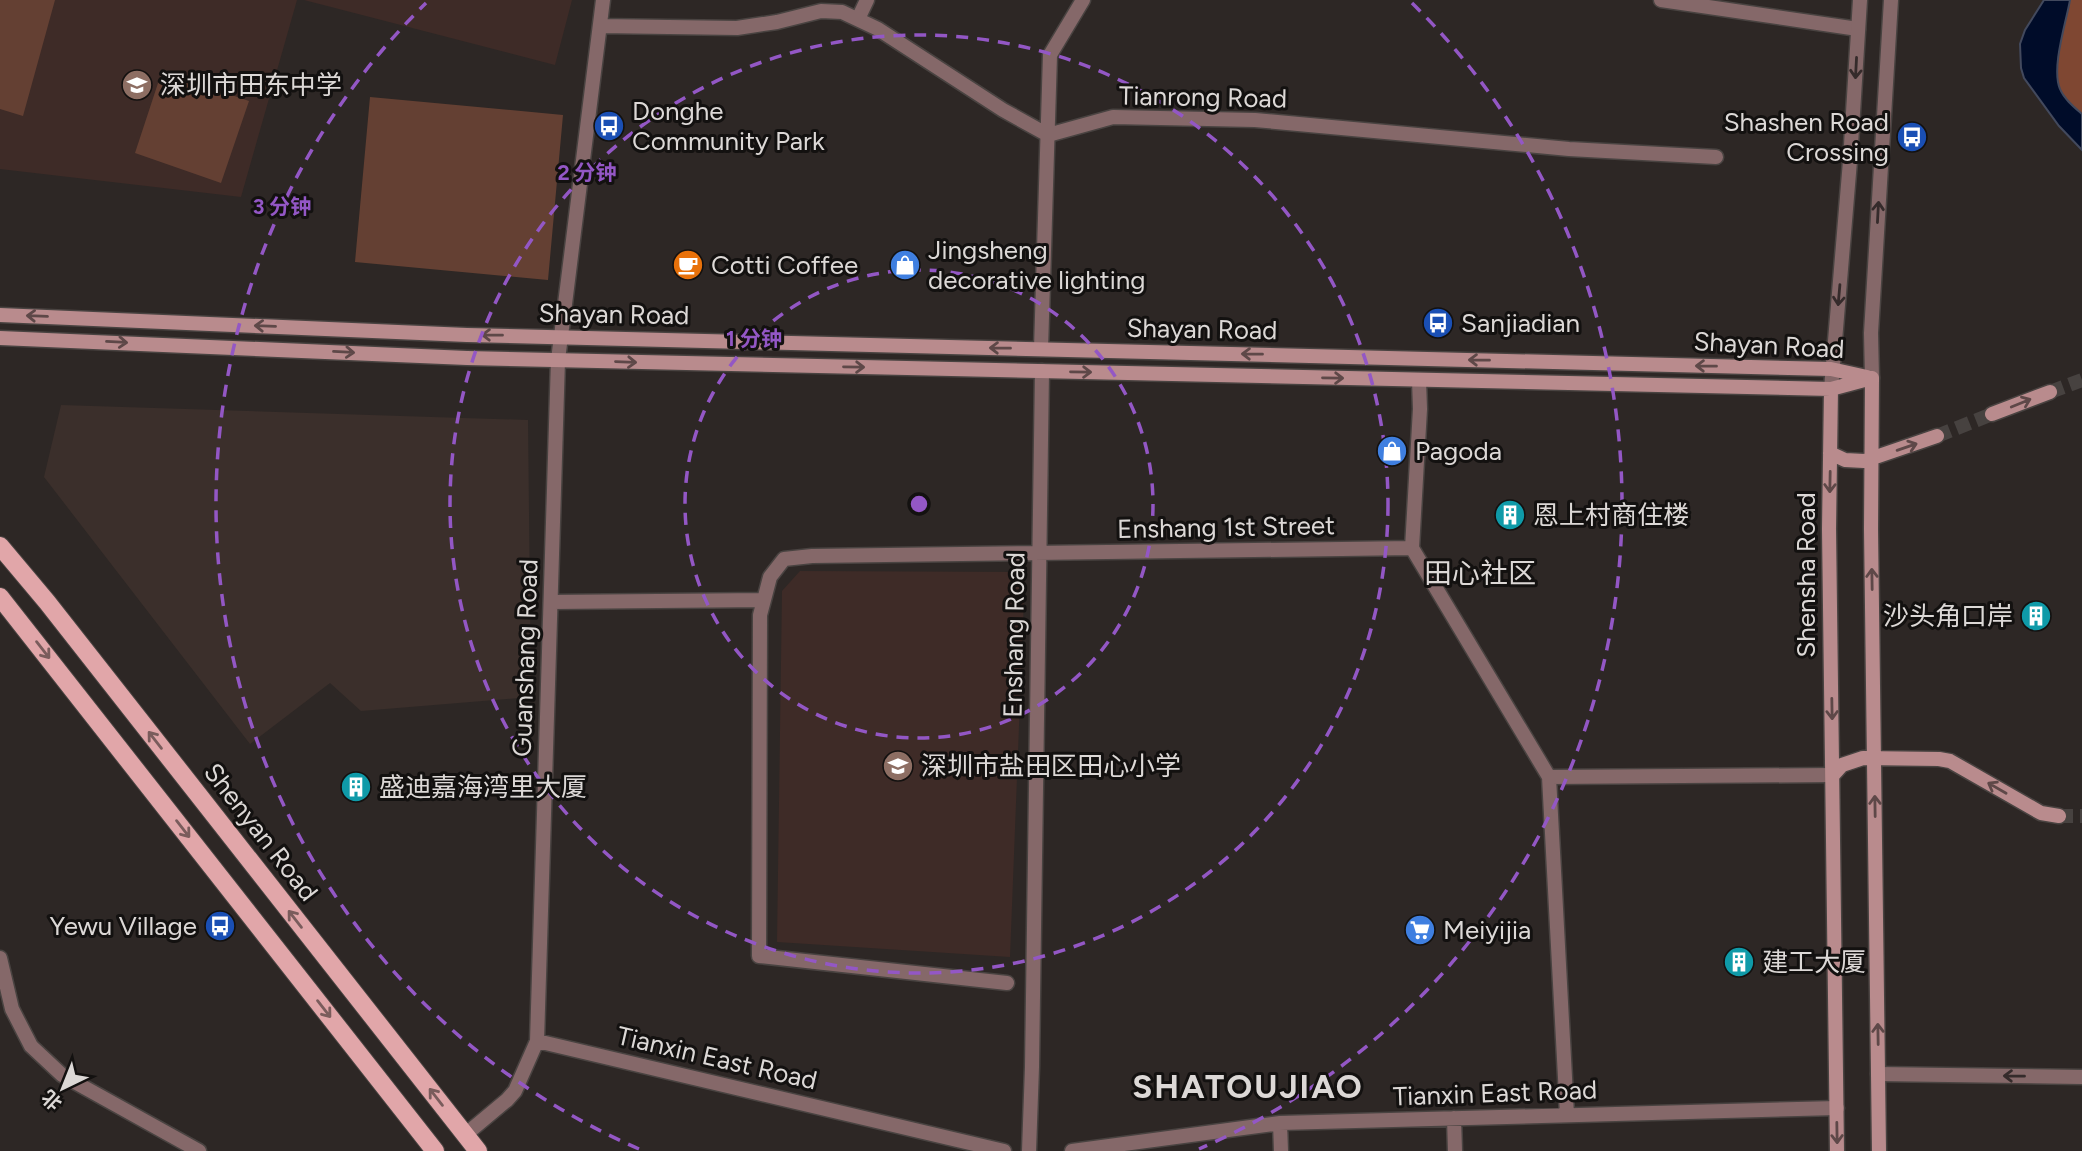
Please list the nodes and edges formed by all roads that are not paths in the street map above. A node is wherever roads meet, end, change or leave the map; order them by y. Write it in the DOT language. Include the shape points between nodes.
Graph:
graph roads {
  1 [pos="603,0"];
  2 [pos="867,0"];
  3 [pos="1083,0"];
  4 [pos="1661,0"];
  5 [pos="1860,0"];
  6 [pos="1891,0"];
  7 [pos="858,19"];
  8 [pos="600,26"];
  9 [pos="1858,29"];
  10 [pos="1048,135"];
  11 [pos="1716,157"];
  12 [pos="0,315"];
  13 [pos="560,337"];
  14 [pos="0,338"];
  15 [pos="1041,349"];
  16 [pos="558,360"];
  17 [pos="1831,369"];
  18 [pos="1042,371"];
  19 [pos="1872,378"];
  20 [pos="1419,380"];
  21 [pos="1831,389"];
  22 [pos="2049,392"];
  23 [pos="1993,414"];
  24 [pos="1937,436"];
  25 [pos="1830,453"];
  26 [pos="1871,459"];
  27 [pos="0,546"];
  28 [pos="1412,548"];
  29 [pos="1039,554"];
  30 [pos="0,597"];
  31 [pos="764,600"];
  32 [pos="551,602"];
  33 [pos="1874,757"];
  34 [pos="1833,775"];
  35 [pos="1549,777"];
  36 [pos="2059,816"];
  37 [pos="0,958"];
  38 [pos="1007,983"];
  39 [pos="537,1041"];
  40 [pos="1878,1074"];
  41 [pos="2082,1077"];
  42 [pos="1837,1108"];
  43 [pos="1567,1115"];
  44 [pos="1454,1118"];
  45 [pos="1280,1123"];
  46 [pos="466,1135"];
  47 [pos="199,1151"];
  48 [pos="435,1151"];
  49 [pos="478,1151"];
  50 [pos="1004,1151"];
  51 [pos="1029,1151"];
  52 [pos="1072,1151"];
  53 [pos="1281,1151"];
  54 [pos="1455,1151"];
  55 [pos="1838,1151"];
  56 [pos="1879,1151"];
  1 -- 8 [label="street, Guanshang Road"];
  2 -- 7 [label="street"];
  3 -- 10 [label="street" via="1050,55"];
  4 -- 9 [label="street"];
  5 -- 9 [label="street, Shensha Road"];
  19 -- 6 [label="street, one-way"];
  7 -- 8 [label="street" via="821,11 737,28"];
  7 -- 10 [label="street"];
  8 -- 13 [label="street, Guanshang Road"];
  9 -- 17 [label="street, Shensha Road, one-way"];
  10 -- 11 [label="street, Tianrong Road" via="1113,117 1255,120 1569,149"];
  10 -- 15 [label="street"];
  13 -- 12 [label="main road, Shayan Road, one-way"];
  15 -- 13 [label="main road, Shayan Road, one-way"];
  13 -- 16 [label="street, Guanshang Road"];
  14 -- 16 [label="main road, Shayan Road, one-way"];
  17 -- 15 [label="main road, Shayan Road, one-way"];
  16 -- 18 [label="main road, Shayan Road, one-way"];
  16 -- 32 [label="street, Guanshang Road"];
  17 -- 19 [label="main road, Shayan Road"];
  17 -- 21 [label="street, Shensha Road"];
  18 -- 20 [label="main road, Shayan Road, one-way"];
  18 -- 29 [label="street, Enshang Road"];
  19 -- 21 [label="main road, Shayan Road"];
  19 -- 26 [label="main road"];
  20 -- 21 [label="main road, Shayan Road"];
  20 -- 28 [label="street"];
  21 -- 25 [label="main road, Shensha Road"];
  23 -- 22 [label="main road, one-way"];
  26 -- 24 [label="main road, one-way"];
  25 -- 26 [label="main road" via="1851,461"];
  25 -- 34 [label="main road, Shensha Road, one-way"];
  33 -- 26 [label="main road, one-way"];
  46 -- 27 [label="main road, Shenyan Road, one-way"];
  28 -- 29 [label="street, Enshang 1st Street"];
  28 -- 35 [label="street"];
  29 -- 31 [label="street, Enshang 1st Street" via="784,558 770,577"];
  29 -- 51 [label="street, Enshang Road"];
  30 -- 48 [label="main road, one-way"];
  31 -- 32 [label="street"];
  31 -- 38 [label="street" via="760,615 759,956"];
  32 -- 39 [label="street, Guanshang Road"];
  33 -- 34 [label="main road" via="1848,761"];
  36 -- 33 [label="main road, one-way" via="2041,813 1950,761"];
  40 -- 33 [label="main road, one-way"];
  34 -- 35 [label="street"];
  34 -- 42 [label="main road, Shensha Road"];
  35 -- 43 [label="street"];
  37 -- 47 [label="street" via="12,1009 31,1046 62,1075"];
  39 -- 46 [label="street" via="515,1091"];
  39 -- 50 [label="street, Tianxin East Road"];
  41 -- 40 [label="street, one-way"];
  40 -- 56 [label="main road"];
  42 -- 43 [label="street, Tianxin East Road"];
  42 -- 55 [label="main road, Shensha Road, one-way"];
  43 -- 44 [label="street, Tianxin East Road"];
  44 -- 45 [label="street, Tianxin East Road"];
  44 -- 54 [label="street"];
  45 -- 52 [label="street, Tianxin East Road"];
  45 -- 53 [label="street"];
  46 -- 49 [label="main road, Shenyan Road"];
}
